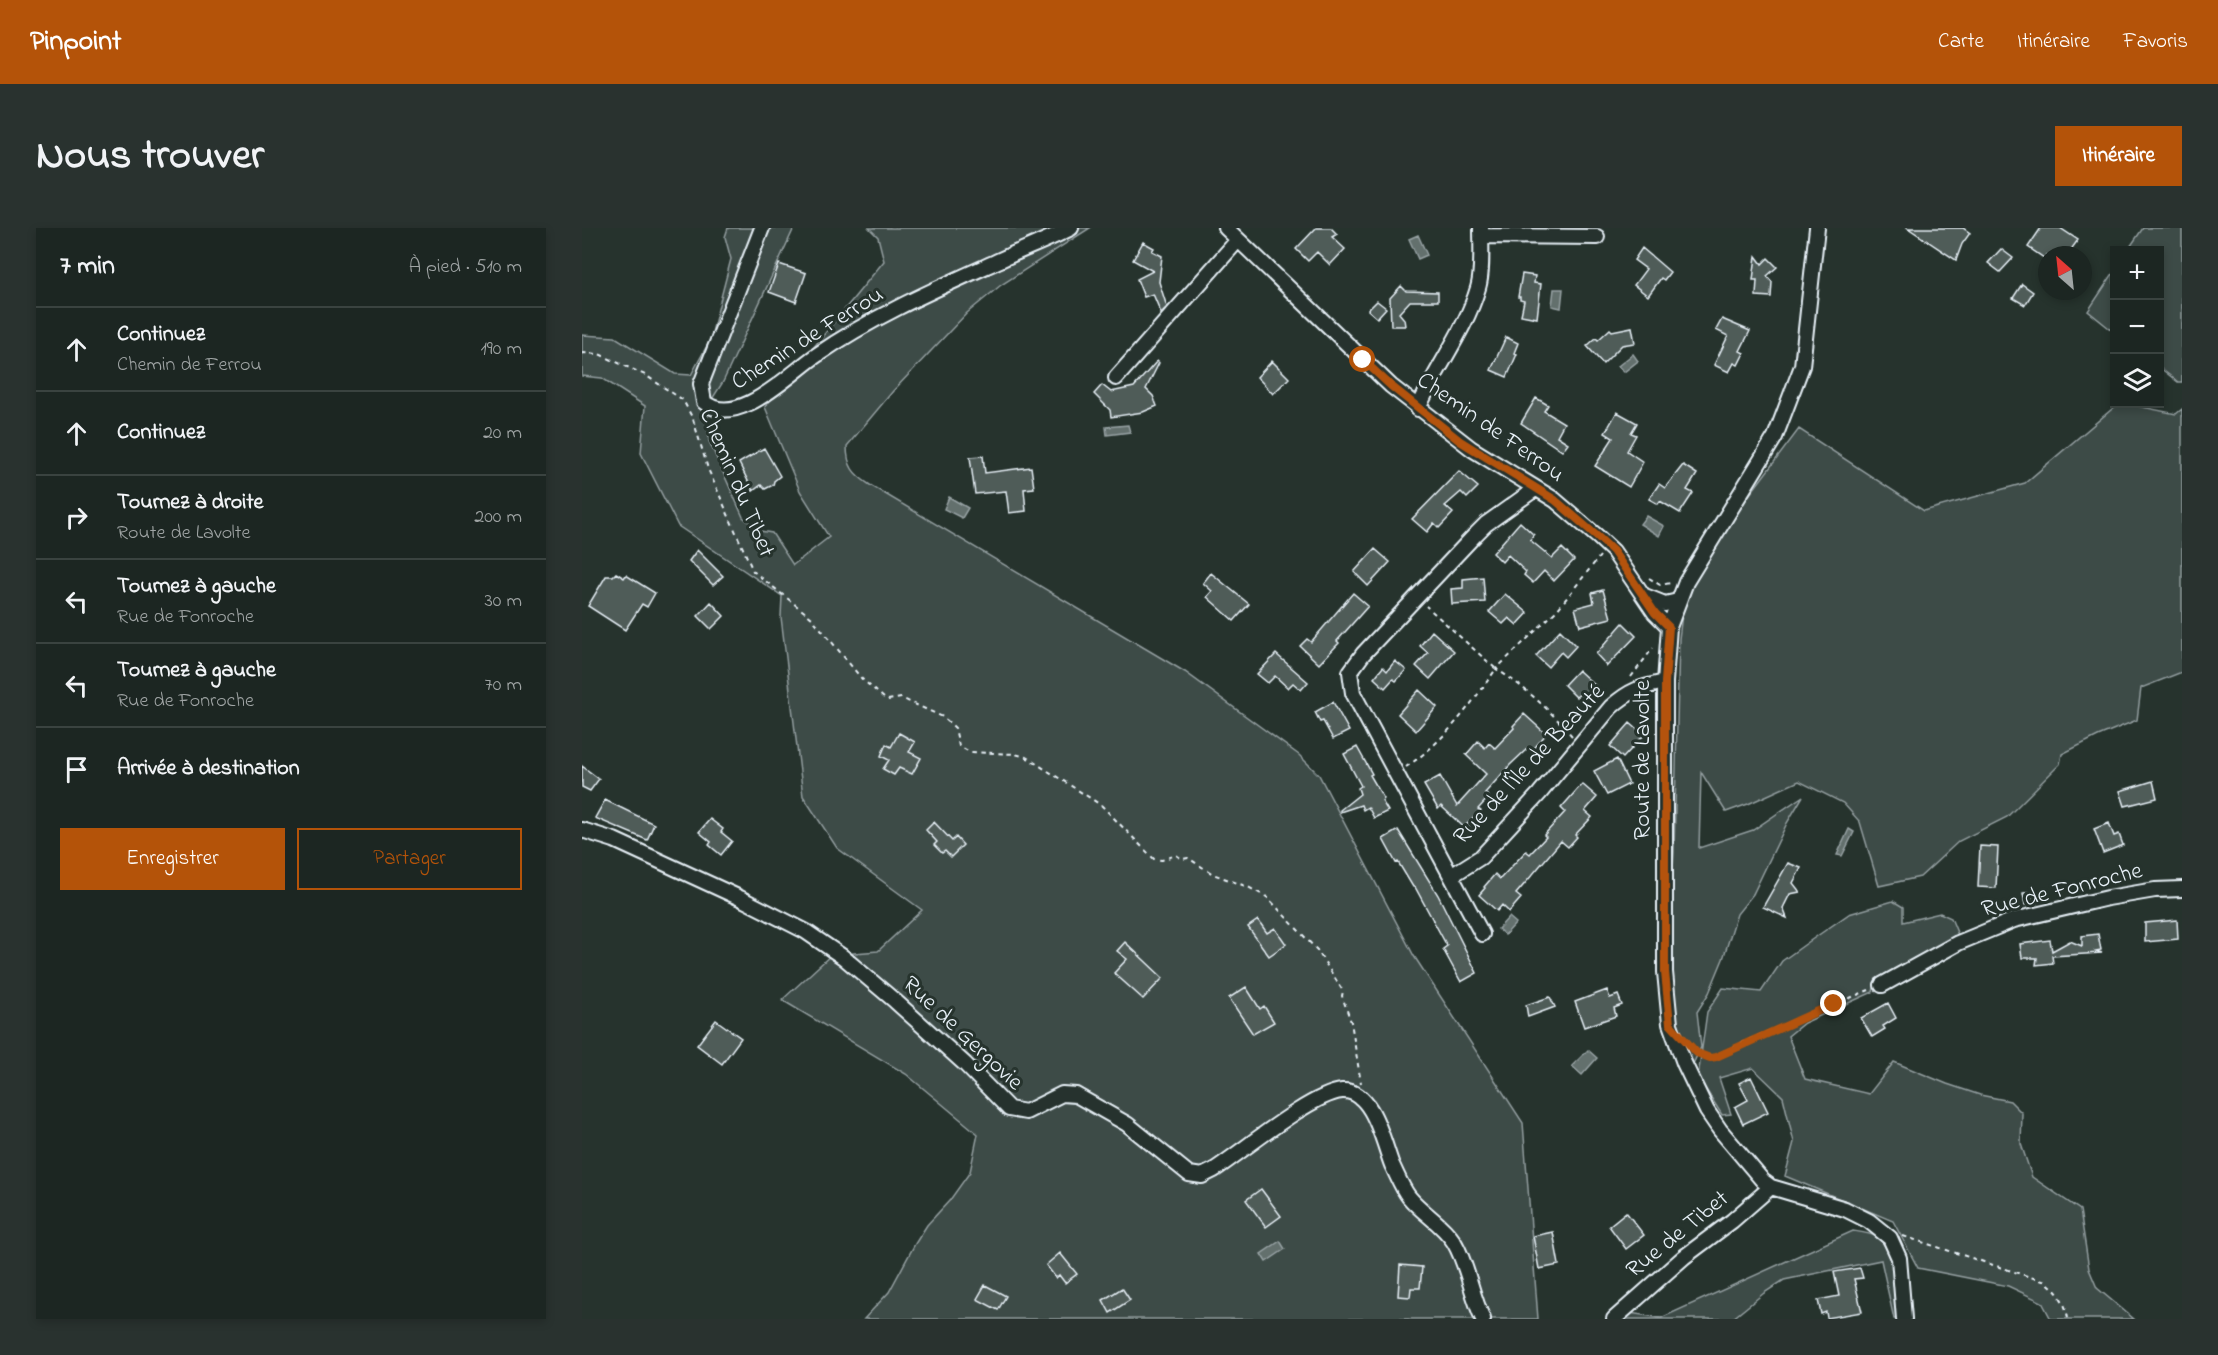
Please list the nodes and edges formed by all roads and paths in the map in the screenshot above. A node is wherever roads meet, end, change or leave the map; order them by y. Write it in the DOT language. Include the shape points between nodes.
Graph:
graph roads {
  1 [pos="762,228"];
  2 [pos="1071,228"];
  3 [pos="1226,228"];
  4 [pos="1817,228"];
  5 [pos="1481,232"];
  6 [pos="1598,237"];
  7 [pos="1238,240"];
  8 [pos="582,353"];
  9 [pos="1116,378"];
  10 [pos="1419,409"];
  11 [pos="1535,489"];
  12 [pos="1608,546"];
  13 [pos="1644,572"];
  14 [pos="1674,582"];
  15 [pos="1645,596"];
  16 [pos="1416,598"];
  17 [pos="1678,601"];
  18 [pos="1669,627"];
  19 [pos="1657,642"];
  20 [pos="1496,669"];
  21 [pos="1665,682"];
  22 [pos="1630,692"];
  23 [pos="1580,744"];
  24 [pos="1396,774"];
  25 [pos="582,830"];
  26 [pos="1451,876"];
  27 [pos="2182,889"];
  28 [pos="1482,934"];
  29 [pos="1882,985"];
  30 [pos="1690,1046"];
  31 [pos="1367,1103"];
  32 [pos="1771,1187"];
  33 [pos="1890,1238"];
  34 [pos="1483,1319"];
  35 [pos="1614,1319"];
  36 [pos="1904,1319"];
  37 [pos="2068,1319"];
  1 -- 2 [label="street, Chemin de Ferrou" via="700,386 704,402 718,410 741,408 817,354 867,325"];
  3 -- 7 [label="street, Chemin de Ferrou"];
  4 -- 17 [label="street, Route de Lavolte" via="1802,366 1785,413 1775,437"];
  5 -- 6 [label="street"];
  5 -- 10 [label="street" via="1479,286 1461,330"];
  7 -- 9 [label="street"];
  7 -- 10 [label="street, Chemin de Ferrou"];
  8 -- 31 [label="path, Chemin du Tibet" via="599,354 645,375 683,400 693,418 708,469 753,571 812,618 851,667 884,698 901,698 943,717 955,728 959,747 970,752 1020,755 1044,767 1101,805 1154,859 1176,855 1190,859 1204,870 1266,897 1317,950 1340,986"];
  10 -- 11 [label="street, Chemin de Ferrou"];
  11 -- 12 [label="street, Chemin de Ferrou" via="1555,500"];
  11 -- 16 [label="street, Rue de l'Île de Beauté" via="1486,524"];
  12 -- 15 [label="street, Chemin de Ferrou"];
  12 -- 20 [label="path" via="1557,610"];
  13 -- 14 [label="path" via="1660,585"];
  15 -- 17 [label="street" via="1665,604"];
  15 -- 18 [label="street, Chemin de Ferrou"];
  16 -- 20 [label="path"];
  16 -- 24 [label="street, Rue de l'Île de Beauté" via="1350,672 1353,693"];
  17 -- 18 [label="street, Route de Lavolte"];
  18 -- 21 [label="street, Route de Lavolte"];
  19 -- 22 [label="path" via="1635,670"];
  20 -- 23 [label="path" via="1555,716"];
  20 -- 24 [label="path" via="1453,728 1428,753"];
  21 -- 22 [label="street, Rue de l'Île de Beauté"];
  21 -- 32 [label="street, Route de Lavolte" via="1665,972 1670,1024 1707,1111"];
  22 -- 23 [label="street, Rue de l'Île de Beauté" via="1611,707"];
  23 -- 26 [label="street, Rue de l'Île de Beauté" via="1481,857"];
  24 -- 26 [label="street, Rue de l'Île de Beauté"];
  25 -- 31 [label="street, Rue de Gergovie" via="614,840 805,931 895,1001 1009,1109 1026,1112 1062,1094 1076,1095 1127,1124 1188,1174 1202,1176 1214,1170 1290,1117 1333,1093 1356,1093"];
  26 -- 28 [label="street"];
  27 -- 29 [label="street, Rue de Fonroche" via="2155,890 2014,920 1938,954"];
  29 -- 30 [label="path" via="1716,1057 1703,1056"];
  31 -- 34 [label="street" via="1409,1197 1437,1221 1454,1243"];
  32 -- 33 [label="street" via="1845,1209"];
  32 -- 35 [label="street, Rue de Tibet"];
  33 -- 36 [label="street" via="1899,1258"];
  33 -- 37 [label="path" via="1906,1237 2046,1282 2066,1304"];
}
